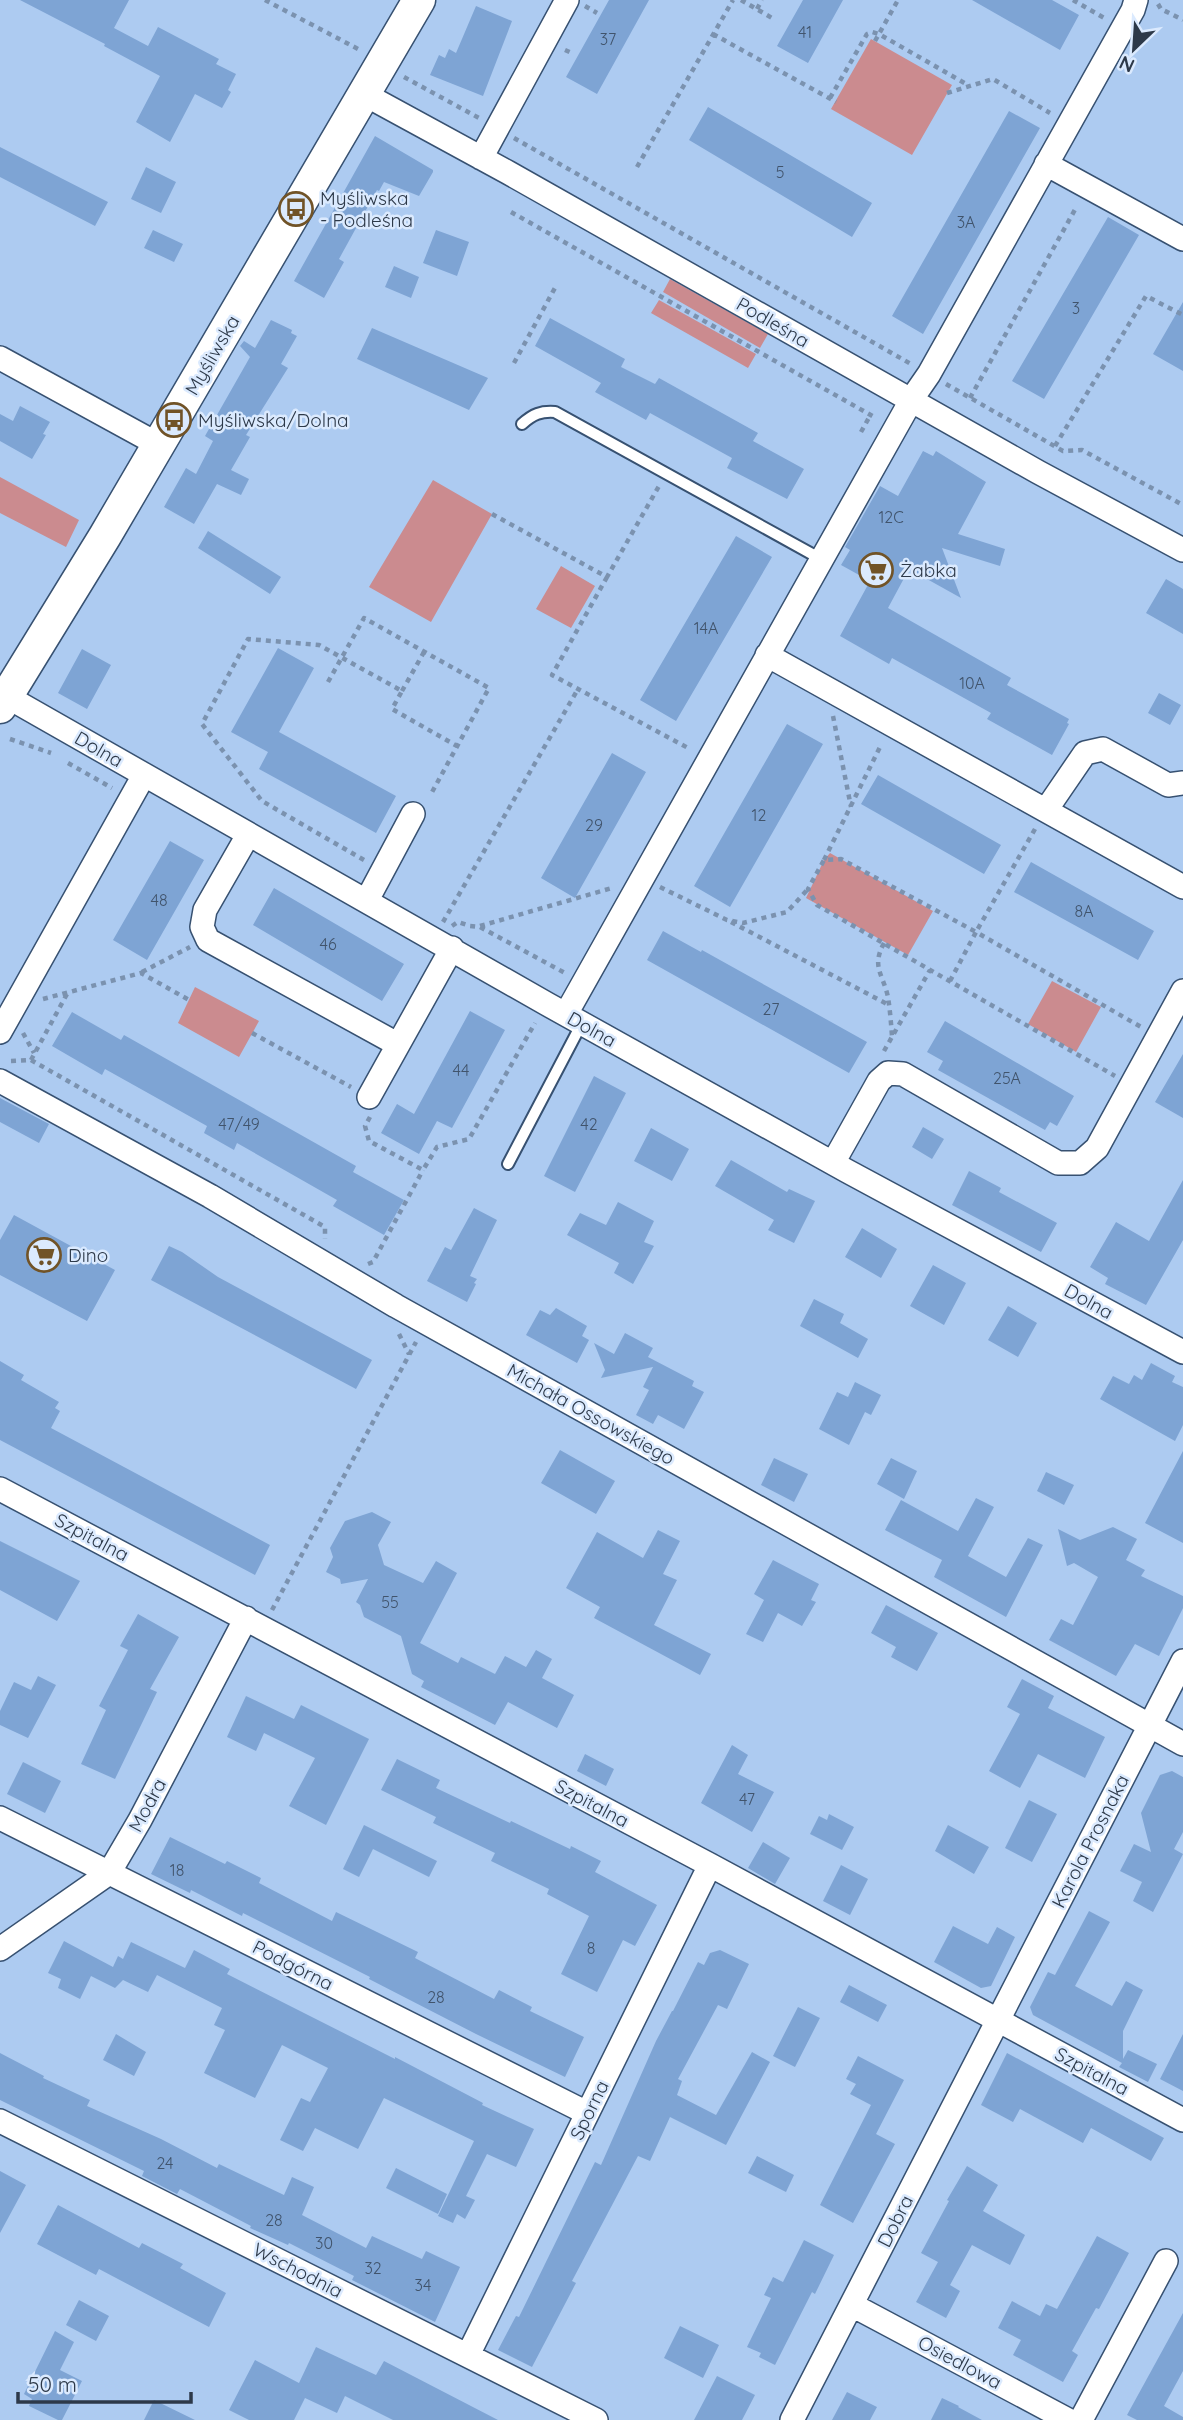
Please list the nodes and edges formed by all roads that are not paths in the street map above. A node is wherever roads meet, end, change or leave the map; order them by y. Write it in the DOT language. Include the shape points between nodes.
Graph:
graph roads {
  1 [pos="419,0"];
  2 [pos="567,0"];
  3 [pos="1136,0"];
  4 [pos="364,94"];
  5 [pos="481,158"];
  6 [pos="1046,164"];
  7 [pos="1183,239"];
  8 [pos="0,358"];
  9 [pos="912,399"];
  10 [pos="522,424"];
  11 [pos="159,445"];
  12 [pos="1183,550"];
  13 [pos="821,559"];
  14 [pos="767,655"];
  15 [pos="3,701"];
  16 [pos="144,775"];
  17 [pos="1183,783"];
  18 [pos="1046,810"];
  19 [pos="413,814"];
  20 [pos="248,835"];
  21 [pos="1183,887"];
  22 [pos="367,901"];
  23 [pos="439,932"];
  24 [pos="1183,991"];
  25 [pos="574,1019"];
  26 [pos="0,1032"];
  27 [pos="397,1044"];
  28 [pos="0,1081"];
  29 [pos="369,1097"];
  30 [pos="833,1163"];
  31 [pos="508,1164"];
  32 [pos="1183,1352"];
  33 [pos="0,1489"];
  34 [pos="257,1617"];
  35 [pos="1183,1661"];
  36 [pos="1150,1726"];
  37 [pos="1183,1744"];
  38 [pos="0,1818"];
  39 [pos="710,1865"];
  40 [pos="109,1873"];
  41 [pos="0,1949"];
  42 [pos="998,2021"];
  43 [pos="587,2113"];
  44 [pos="0,2120"];
  45 [pos="1183,2120"];
  46 [pos="1166,2261"];
  47 [pos="852,2305"];
  48 [pos="468,2355"];
  49 [pos="596,2420"];
  50 [pos="792,2420"];
  51 [pos="1068,2420"];
  52 [pos="1082,2420"];
  1 -- 4 [label="street, Myśliwska" via="390,68"];
  2 -- 5 [label="street"];
  3 -- 6 [label="street"];
  4 -- 5 [label="street, Podleśna"];
  4 -- 11 [label="street, Myśliwska"];
  5 -- 9 [label="street, Podleśna"];
  6 -- 7 [label="street"];
  6 -- 9 [label="street"];
  8 -- 11 [label="street"];
  9 -- 12 [label="street, Podleśna"];
  9 -- 13 [label="street"];
  10 -- 13 [label="lane" via="531,415 555,412"];
  11 -- 15 [label="street, Myśliwska"];
  13 -- 14 [label="street"];
  14 -- 18 [label="street"];
  14 -- 25 [label="street" via="632,881"];
  15 -- 16 [label="street, Dolna"];
  16 -- 20 [label="street, Dolna"];
  16 -- 26 [label="street"];
  17 -- 18 [label="street" via="1168,785 1103,749 1085,753"];
  18 -- 21 [label="street"];
  19 -- 22 [label="street"];
  20 -- 22 [label="street, Dolna"];
  20 -- 27 [label="street" via="205,910 202,926 208,940"];
  22 -- 23 [label="street, Dolna"];
  23 -- 25 [label="street, Dolna"];
  23 -- 27 [label="street"];
  24 -- 30 [label="street" via="1097,1148 1080,1163 1058,1163 903,1074 888,1073 878,1081"];
  25 -- 30 [label="street, Dolna"];
  25 -- 31 [label="lane"];
  27 -- 29 [label="street"];
  28 -- 36 [label="street, Michała Ossowskiego"];
  30 -- 32 [label="street, Dolna"];
  33 -- 34 [label="street, Szpitalna"];
  34 -- 39 [label="street, Szpitalna"];
  34 -- 40 [label="street, Modra"];
  35 -- 36 [label="street, Karola Prosnaka"];
  36 -- 37 [label="street, Michała Ossowskiego"];
  36 -- 42 [label="street, Karola Prosnaka"];
  38 -- 40 [label="street, Podgórna"];
  39 -- 42 [label="street, Szpitalna"];
  39 -- 43 [label="street, Sporna"];
  40 -- 41 [label="street, Modra"];
  40 -- 43 [label="street, Podgórna"];
  42 -- 45 [label="street, Szpitalna"];
  42 -- 47 [label="street, Dobra"];
  43 -- 48 [label="street, Sporna"];
  44 -- 48 [label="street, Wschodnia"];
  46 -- 52 [label="street"];
  47 -- 50 [label="street, Dobra"];
  47 -- 51 [label="street, Osiedlowa"];
  48 -- 49 [label="street, Wschodnia"];
}
